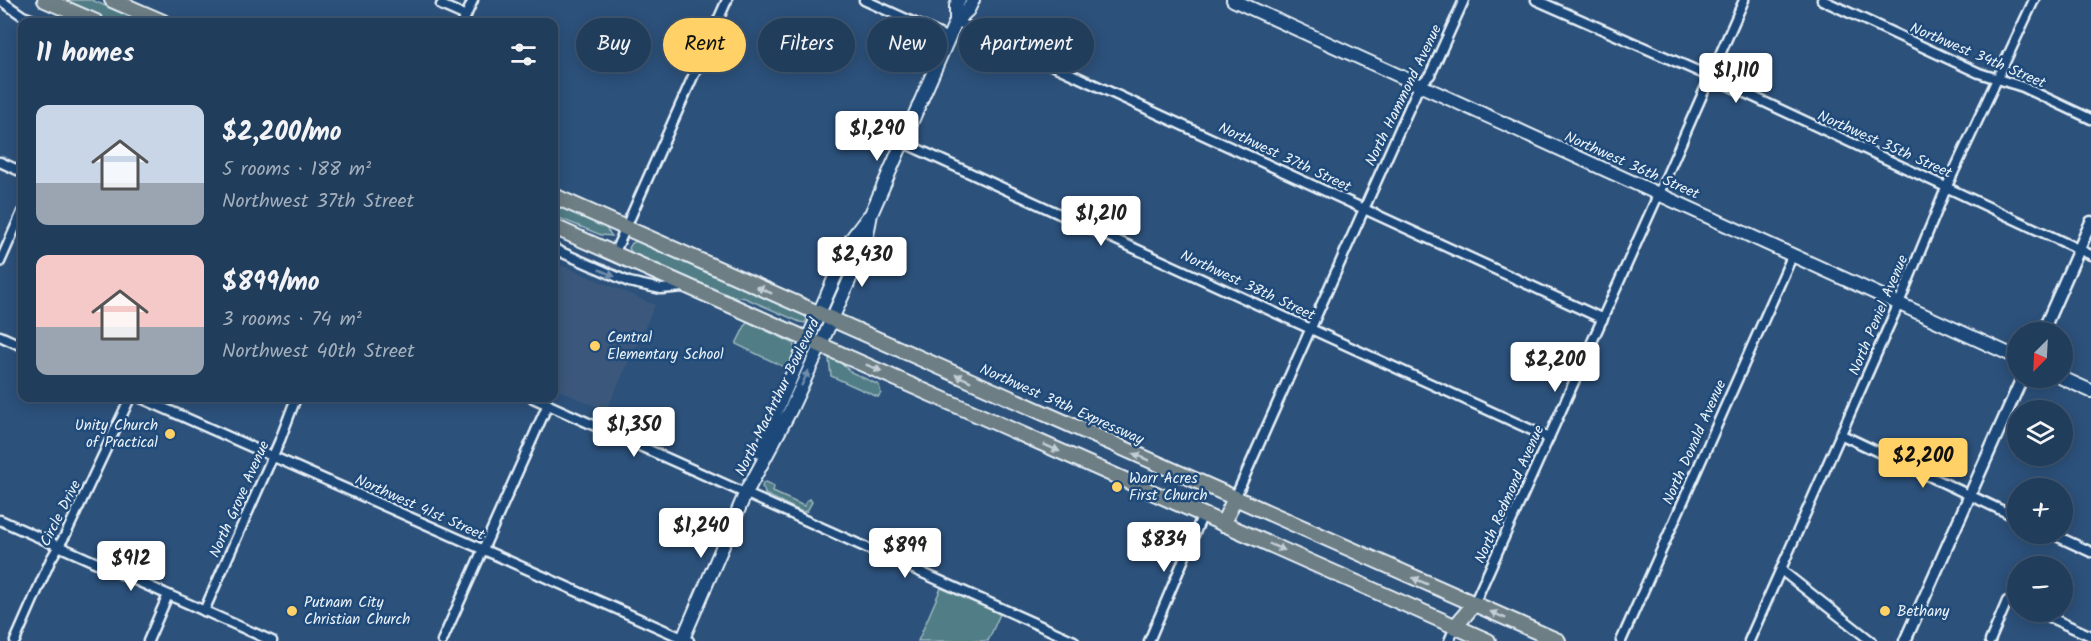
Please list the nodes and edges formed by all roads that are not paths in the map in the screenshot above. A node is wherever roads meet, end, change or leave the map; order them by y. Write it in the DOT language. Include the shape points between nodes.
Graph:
graph roads {
  1 [pos="0,0"];
  2 [pos="45,0"];
  3 [pos="112,0"];
  4 [pos="473,0"];
  5 [pos="727,0"];
  6 [pos="864,0"];
  7 [pos="959,0"];
  8 [pos="973,0"];
  9 [pos="1233,0"];
  10 [pos="1464,0"];
  11 [pos="1536,0"];
  12 [pos="1744,0"];
  13 [pos="1822,0"];
  14 [pos="2034,0"];
  15 [pos="441,5"];
  16 [pos="28,18"];
  17 [pos="87,18"];
  18 [pos="154,18"];
  19 [pos="463,18"];
  20 [pos="465,18"];
  21 [pos="956,21"];
  22 [pos="948,38"];
  23 [pos="1711,77"];
  24 [pos="1998,78"];
  25 [pos="1419,86"];
  26 [pos="2091,119"];
  27 [pos="902,142"];
  28 [pos="0,162"];
  29 [pos="18,170"];
  30 [pos="1947,186"];
  31 [pos="1659,194"];
  32 [pos="558,198"];
  33 [pos="1365,208"];
  34 [pos="871,214"];
  35 [pos="18,221"];
  36 [pos="2091,222"];
  37 [pos="558,229"];
  38 [pos="627,229"];
  39 [pos="2079,249"];
  40 [pos="558,251"];
  41 [pos="614,254"];
  42 [pos="1793,254"];
  43 [pos="2091,255"];
  44 [pos="0,262"];
  45 [pos="687,286"];
  46 [pos="1899,303"];
  47 [pos="818,314"];
  48 [pos="1603,319"];
  49 [pos="832,320"];
  50 [pos="2047,322"];
  51 [pos="1311,328"];
  52 [pos="0,336"];
  53 [pos="807,339"];
  54 [pos="18,344"];
  55 [pos="820,345"];
  56 [pos="2007,353"];
  57 [pos="2073,383"];
  58 [pos="2018,388"];
  59 [pos="2091,391"];
  60 [pos="128,402"];
  61 [pos="150,402"];
  62 [pos="294,402"];
  63 [pos="543,402"];
  64 [pos="548,404"];
  65 [pos="1840,434"];
  66 [pos="1549,438"];
  67 [pos="272,456"];
  68 [pos="1214,490"];
  69 [pos="746,492"];
  70 [pos="1970,497"];
  71 [pos="1234,498"];
  72 [pos="2007,513"];
  73 [pos="1203,514"];
  74 [pos="0,520"];
  75 [pos="1223,524"];
  76 [pos="2073,544"];
  77 [pos="58,546"];
  78 [pos="483,549"];
  79 [pos="2091,552"];
  80 [pos="1341,560"];
  81 [pos="1781,570"];
  82 [pos="168,595"];
  83 [pos="2007,601"];
  84 [pos="1474,604"];
  85 [pos="204,611"];
  86 [pos="2060,622"];
  87 [pos="1455,627"];
  88 [pos="2091,636"];
  89 [pos="685,640"];
  90 [pos="15,641"];
  91 [pos="148,641"];
  92 [pos="272,641"];
  93 [pos="442,641"];
  94 [pos="1074,641"];
  95 [pos="1149,641"];
  96 [pos="1449,641"];
  97 [pos="1488,641"];
  98 [pos="1558,641"];
  99 [pos="1621,641"];
  100 [pos="1749,641"];
  101 [pos="1871,641"];
  102 [pos="1905,641"];
  103 [pos="1990,641"];
  1 -- 16 [label="street"];
  2 -- 17 [label="highway"];
  3 -- 18 [label="highway"];
  4 -- 20 [label="street"];
  5 -- 38 [label="street"];
  6 -- 22 [label="street"];
  7 -- 21 [label="main road, North MacArthur Boulevard"];
  8 -- 21 [label="main road, North MacArthur Boulevard"];
  9 -- 25 [label="main road, Northwest 36th Street"];
  10 -- 25 [label="street, North Hammond Avenue" via="1430,75"];
  11 -- 23 [label="street, Northwest 35th Street"];
  12 -- 23 [label="street, North Redmond Avenue"];
  13 -- 24 [label="street, Northwest 34th Street" via="1979,73"];
  14 -- 24 [label="street, North Peniel Avenue"];
  15 -- 19 [label="street"];
  21 -- 22 [label="main road, North MacArthur Boulevard"];
  21 -- 33 [label="street, Northwest 37th Street"];
  22 -- 27 [label="main road, North MacArthur Boulevard"];
  23 -- 30 [label="street, Northwest 35th Street"];
  23 -- 31 [label="street, North Redmond Avenue"];
  24 -- 26 [label="street, Northwest 34th Street"];
  24 -- 30 [label="street, North Peniel Avenue"];
  25 -- 31 [label="main road, Northwest 36th Street"];
  25 -- 33 [label="street, North Hammond Avenue"];
  27 -- 34 [label="main road, North MacArthur Boulevard"];
  27 -- 51 [label="street, Northwest 38th Street"];
  28 -- 29 [label="street"];
  30 -- 39 [label="street, Northwest 35th Street"];
  30 -- 46 [label="street, North Peniel Avenue"];
  31 -- 42 [label="main road, Northwest 36th Street"];
  31 -- 48 [label="street, North Redmond Avenue"];
  32 -- 38 [label="highway, Northwest 39th Expressway"];
  33 -- 48 [label="street, Northwest 37th Street"];
  33 -- 51 [label="street, North Hammond Avenue"];
  34 -- 47 [label="main road, North MacArthur Boulevard" via="852,238"];
  34 -- 49 [label="main road, North MacArthur Boulevard" via="865,245"];
  35 -- 44 [label="street"];
  36 -- 39 [label="street"];
  37 -- 41 [label="highway, Northwest 39th Expressway"];
  38 -- 41 [label="street"];
  47 -- 38 [label="highway, Northwest 39th Expressway, one-way"];
  39 -- 43 [label="street, Northwest 35th Street"];
  39 -- 50 [label="street"];
  40 -- 45 [label="street, Northwest 39th Expressway, one-way" via="629,282 662,289"];
  41 -- 45 [label="highway, Northwest 39th Expressway"];
  42 -- 46 [label="main road, Northwest 36th Street"];
  42 -- 99 [label="street, North Donald Avenue"];
  45 -- 53 [label="highway, Northwest 39th Expressway"];
  46 -- 56 [label="main road, Northwest 36th Street"];
  46 -- 65 [label="street, North Peniel Avenue"];
  47 -- 49 [label="highway, Northwest 39th Expressway"];
  47 -- 53 [label="main road, North MacArthur Boulevard"];
  48 -- 66 [label="street, North Redmond Avenue"];
  49 -- 55 [label="main road, North MacArthur Boulevard"];
  68 -- 49 [label="highway, Northwest 39th Expressway, one-way"];
  51 -- 66 [label="street, Northwest 38th Street"];
  51 -- 71 [label="street, North Hammond Avenue"];
  52 -- 54 [label="street"];
  53 -- 55 [label="highway, Northwest 39th Expressway"];
  53 -- 69 [label="main road, North MacArthur Boulevard"];
  69 -- 55 [label="main road, North MacArthur Boulevard, one-way"];
  55 -- 73 [label="highway, Northwest 39th Expressway, one-way"];
  57 -- 59 [label="main road"];
  58 -- 70 [label="street"];
  60 -- 77 [label="street, Circle Drive"];
  61 -- 67 [label="street, Northwest 41st Street"];
  62 -- 67 [label="street, North Grove Avenue"];
  63 -- 64 [label="street"];
  64 -- 69 [label="street"];
  64 -- 78 [label="street"];
  65 -- 70 [label="street"];
  65 -- 81 [label="street, North Peniel Avenue"];
  66 -- 84 [label="street, North Redmond Avenue"];
  67 -- 78 [label="street, Northwest 41st Street"];
  67 -- 85 [label="street, North Grove Avenue"];
  68 -- 71 [label="highway, Northwest 39th Expressway"];
  68 -- 73 [label="highway"];
  69 -- 89 [label="main road, North MacArthur Boulevard"];
  69 -- 94 [label="street"];
  70 -- 72 [label="street"];
  70 -- 102 [label="street"];
  71 -- 75 [label="highway"];
  71 -- 80 [label="highway, Northwest 39th Expressway"];
  73 -- 75 [label="highway, Northwest 39th Expressway"];
  73 -- 95 [label="street"];
  74 -- 77 [label="street"];
  75 -- 80 [label="highway, Northwest 39th Expressway, one-way"];
  76 -- 79 [label="street"];
  77 -- 82 [label="street"];
  77 -- 90 [label="street, Circle Drive"];
  78 -- 89 [label="street, Northwest 41st Street"];
  78 -- 93 [label="street"];
  84 -- 80 [label="highway, Northwest 39th Expressway, one-way"];
  80 -- 87 [label="highway, Northwest 39th Expressway"];
  81 -- 100 [label="street, North Peniel Avenue"];
  81 -- 101 [label="street"];
  82 -- 85 [label="street"];
  82 -- 91 [label="street"];
  83 -- 103 [label="street"];
  84 -- 87 [label="highway"];
  98 -- 84 [label="highway, Northwest 39th Expressway, one-way"];
  85 -- 92 [label="street"];
  86 -- 88 [label="street"];
  87 -- 96 [label="street"];
  87 -- 97 [label="highway, Northwest 39th Expressway"];
}
